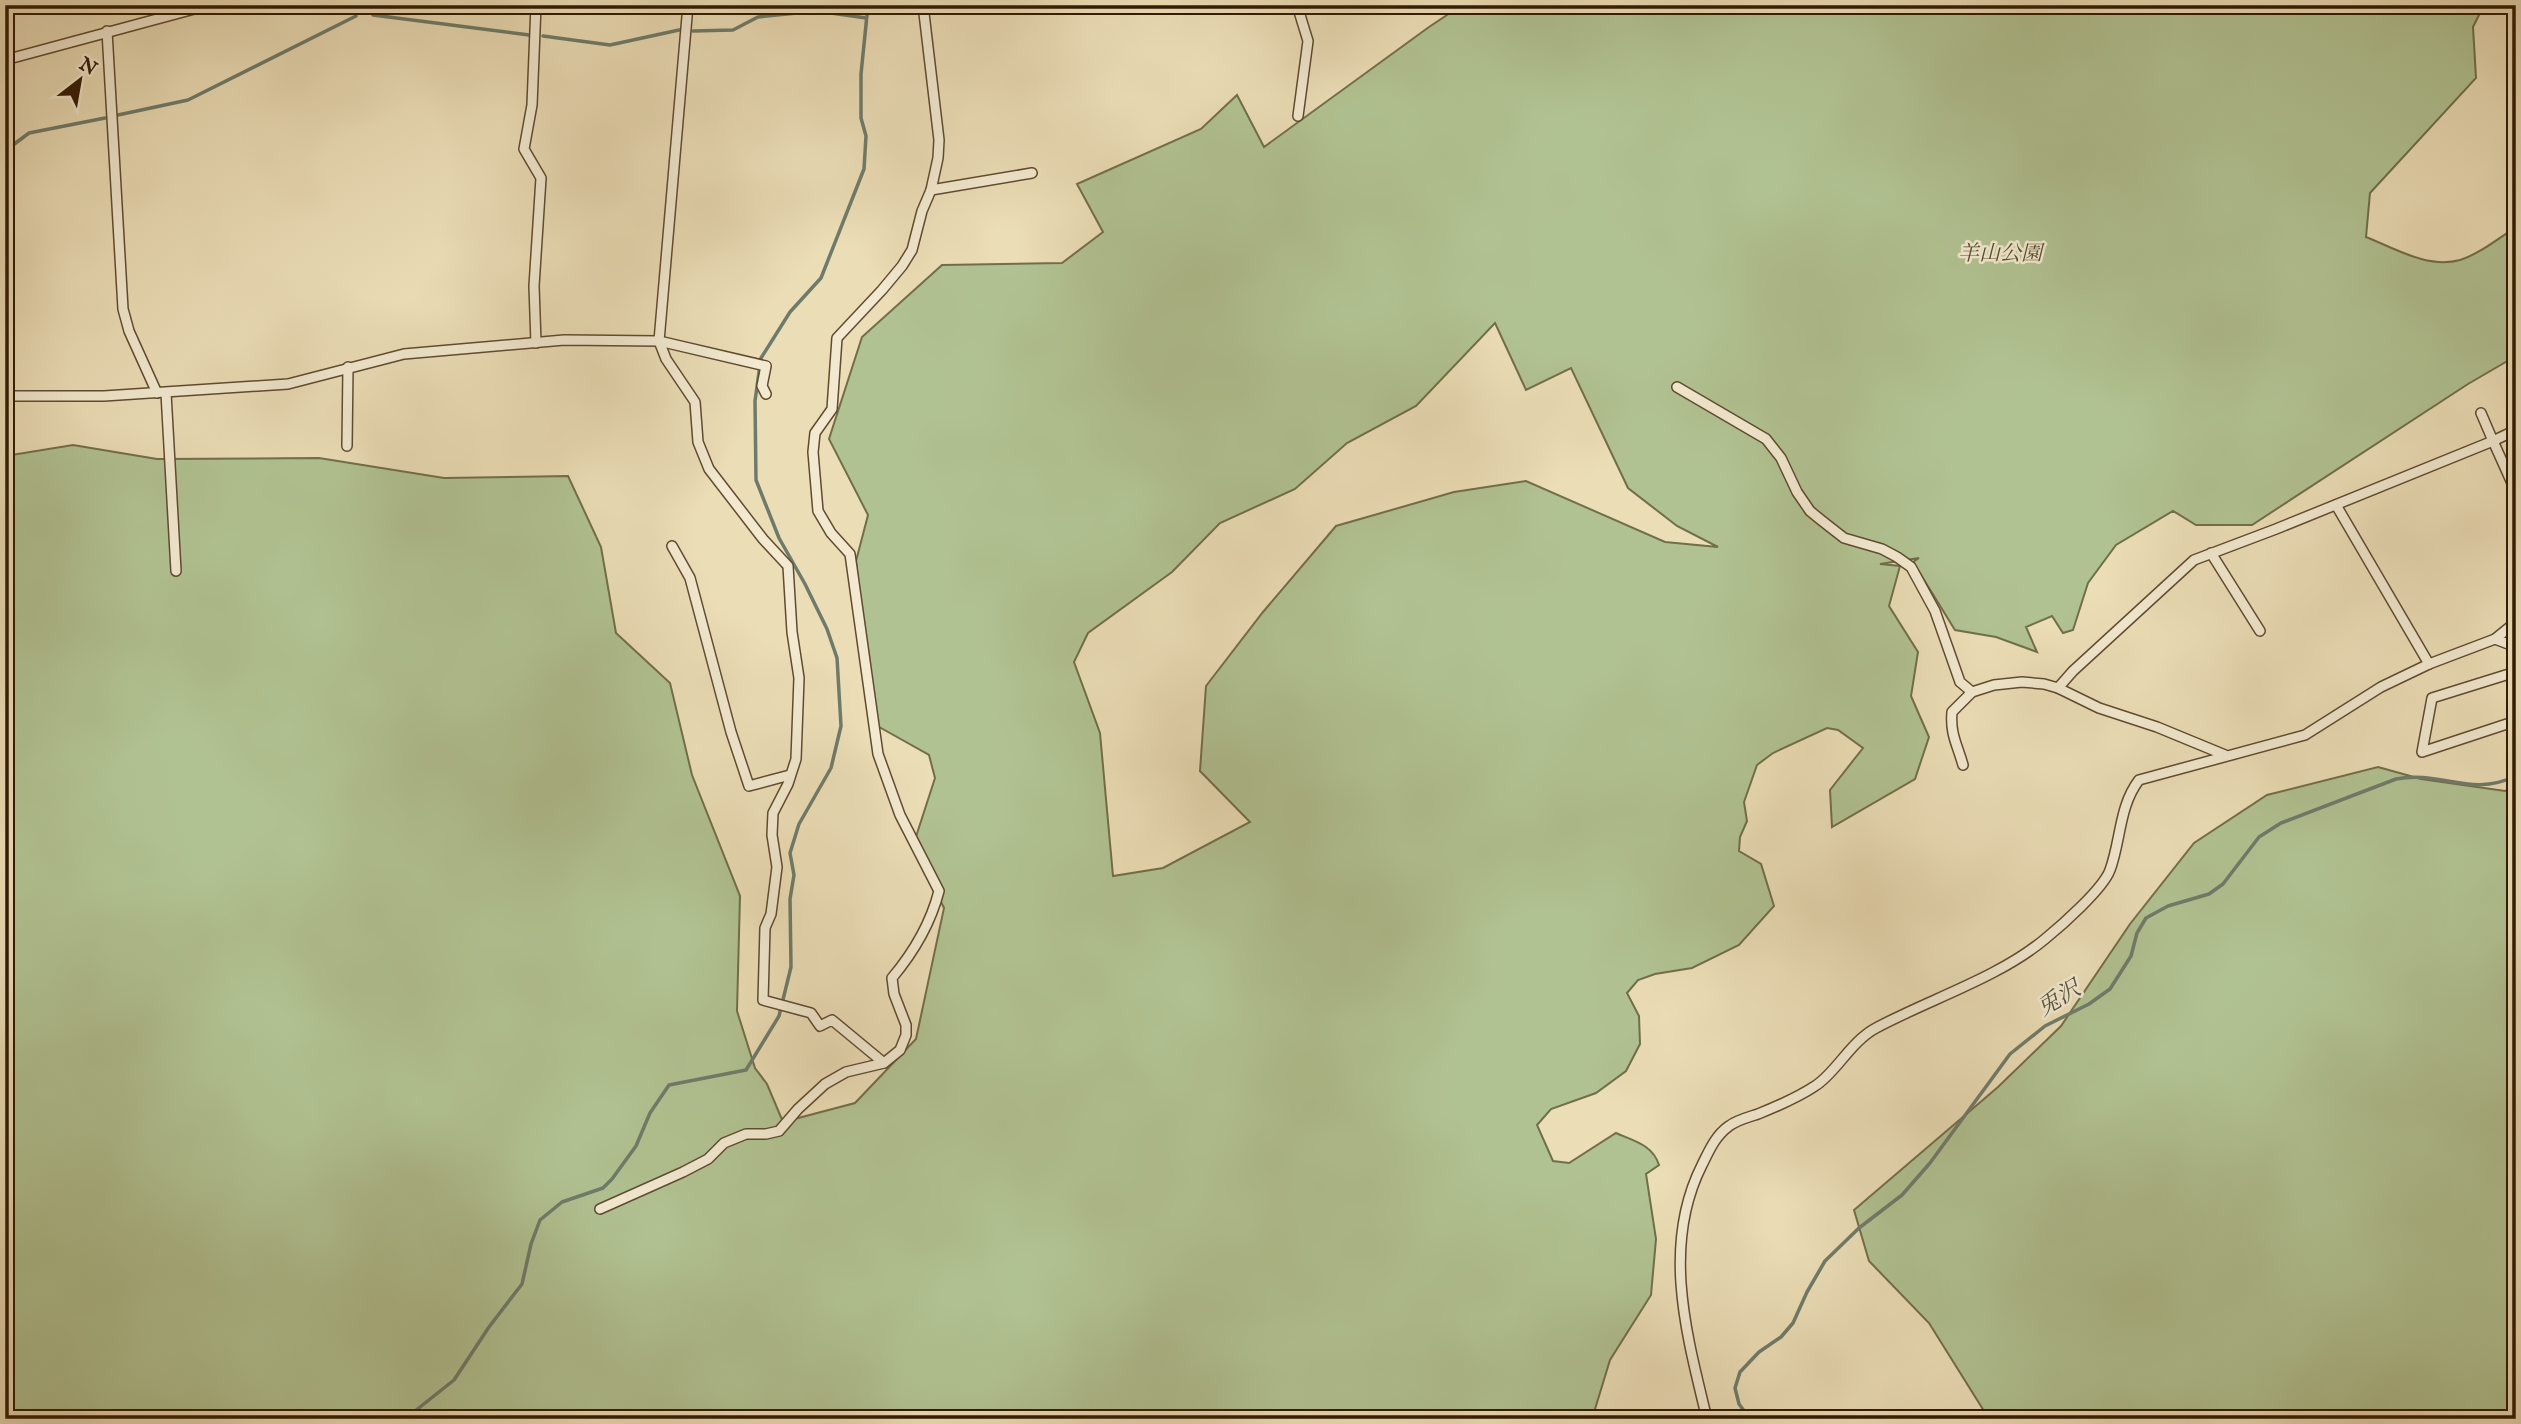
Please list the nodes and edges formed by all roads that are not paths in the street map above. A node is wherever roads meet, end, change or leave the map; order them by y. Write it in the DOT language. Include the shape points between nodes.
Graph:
graph roads {
  1 [pos="209,5"];
  2 [pos="536,5"];
  3 [pos="688,5"];
  4 [pos="923,5"];
  5 [pos="1297,5"];
  6 [pos="188,8"];
  7 [pos="107,31"];
  8 [pos="5,60"];
  9 [pos="1298,116"];
  10 [pos="1032,173"];
  11 [pos="931,190"];
  12 [pos="659,341"];
  13 [pos="536,343"];
  14 [pos="348,367"];
  15 [pos="1677,387"];
  16 [pos="161,393"];
  17 [pos="766,394"];
  18 [pos="5,396"];
  19 [pos="2481,413"];
  20 [pos="2516,430"];
  21 [pos="2493,441"];
  22 [pos="347,446"];
  23 [pos="2516,492"];
  24 [pos="2336,505"];
  25 [pos="672,546"];
  26 [pos="2211,553"];
  27 [pos="176,571"];
  28 [pos="2516,622"];
  29 [pos="2260,631"];
  30 [pos="2495,639"];
  31 [pos="2516,647"];
  32 [pos="2429,664"];
  33 [pos="2516,676"];
  34 [pos="2058,688"];
  35 [pos="1972,692"];
  36 [pos="2516,722"];
  37 [pos="2227,755"];
  38 [pos="1963,765"];
  39 [pos="790,775"];
  40 [pos="884,1063"];
  41 [pos="600,1209"];
  42 [pos="1707,1419"];
  1 -- 6 [label="street"];
  2 -- 13 [label="street" via="532,105 524,149 541,178 534,286"];
  3 -- 12 [label="street"];
  4 -- 11 [label="street" via="939,140"];
  5 -- 9 [label="street" via="1308,41"];
  6 -- 7 [label="street"];
  7 -- 8 [label="street"];
  7 -- 16 [label="street" via="123,309 129,331"];
  10 -- 11 [label="street"];
  11 -- 40 [label="street" via="912,250 902,266 837,338 832,409 815,433 813,452 818,511 850,554 878,754 900,815 939,891 906,961 892,978 906,1035 900,1050"];
  12 -- 13 [label="street"];
  12 -- 17 [label="street" via="766,366 762,386"];
  12 -- 39 [label="street" via="695,402 698,442 709,469 788,566 799,678 796,759"];
  13 -- 14 [label="street" via="404,354"];
  14 -- 16 [label="street" via="288,384"];
  14 -- 22 [label="street"];
  15 -- 35 [label="street" via="1766,439 1810,511 1844,538 1882,549 1911,568 1935,611 1960,682"];
  16 -- 18 [label="street"];
  16 -- 27 [label="street"];
  19 -- 21 [label="street"];
  20 -- 21 [label="street"];
  21 -- 23 [label="street"];
  21 -- 24 [label="street"];
  24 -- 26 [label="street"];
  24 -- 32 [label="street"];
  25 -- 39 [label="street" via="690,578 749,786"];
  26 -- 29 [label="street"];
  26 -- 34 [label="street" via="2194,560"];
  28 -- 30 [label="street"];
  30 -- 31 [label="street"];
  30 -- 32 [label="street"];
  32 -- 37 [label="street" via="2381,687 2305,735"];
  33 -- 36 [label="street" via="2508,674 2432,698 2422,752"];
  34 -- 35 [label="street" via="2022,682"];
  34 -- 37 [label="street"];
  35 -- 38 [label="street" via="1951,712 1951,734"];
  37 -- 42 [label="street" via="2139,780 2122,818 2109,872 2045,939 2015,961 1874,1029 1818,1085 1730,1125 1716,1139 1690,1188 1679,1267 1685,1326"];
  39 -- 40 [label="street" via="773,813 777,867 765,928 763,1000 811,1013 820,1026 832,1020"];
  40 -- 41 [label="street" via="846,1072 825,1084 779,1131 746,1134 724,1143 708,1159"];
}
